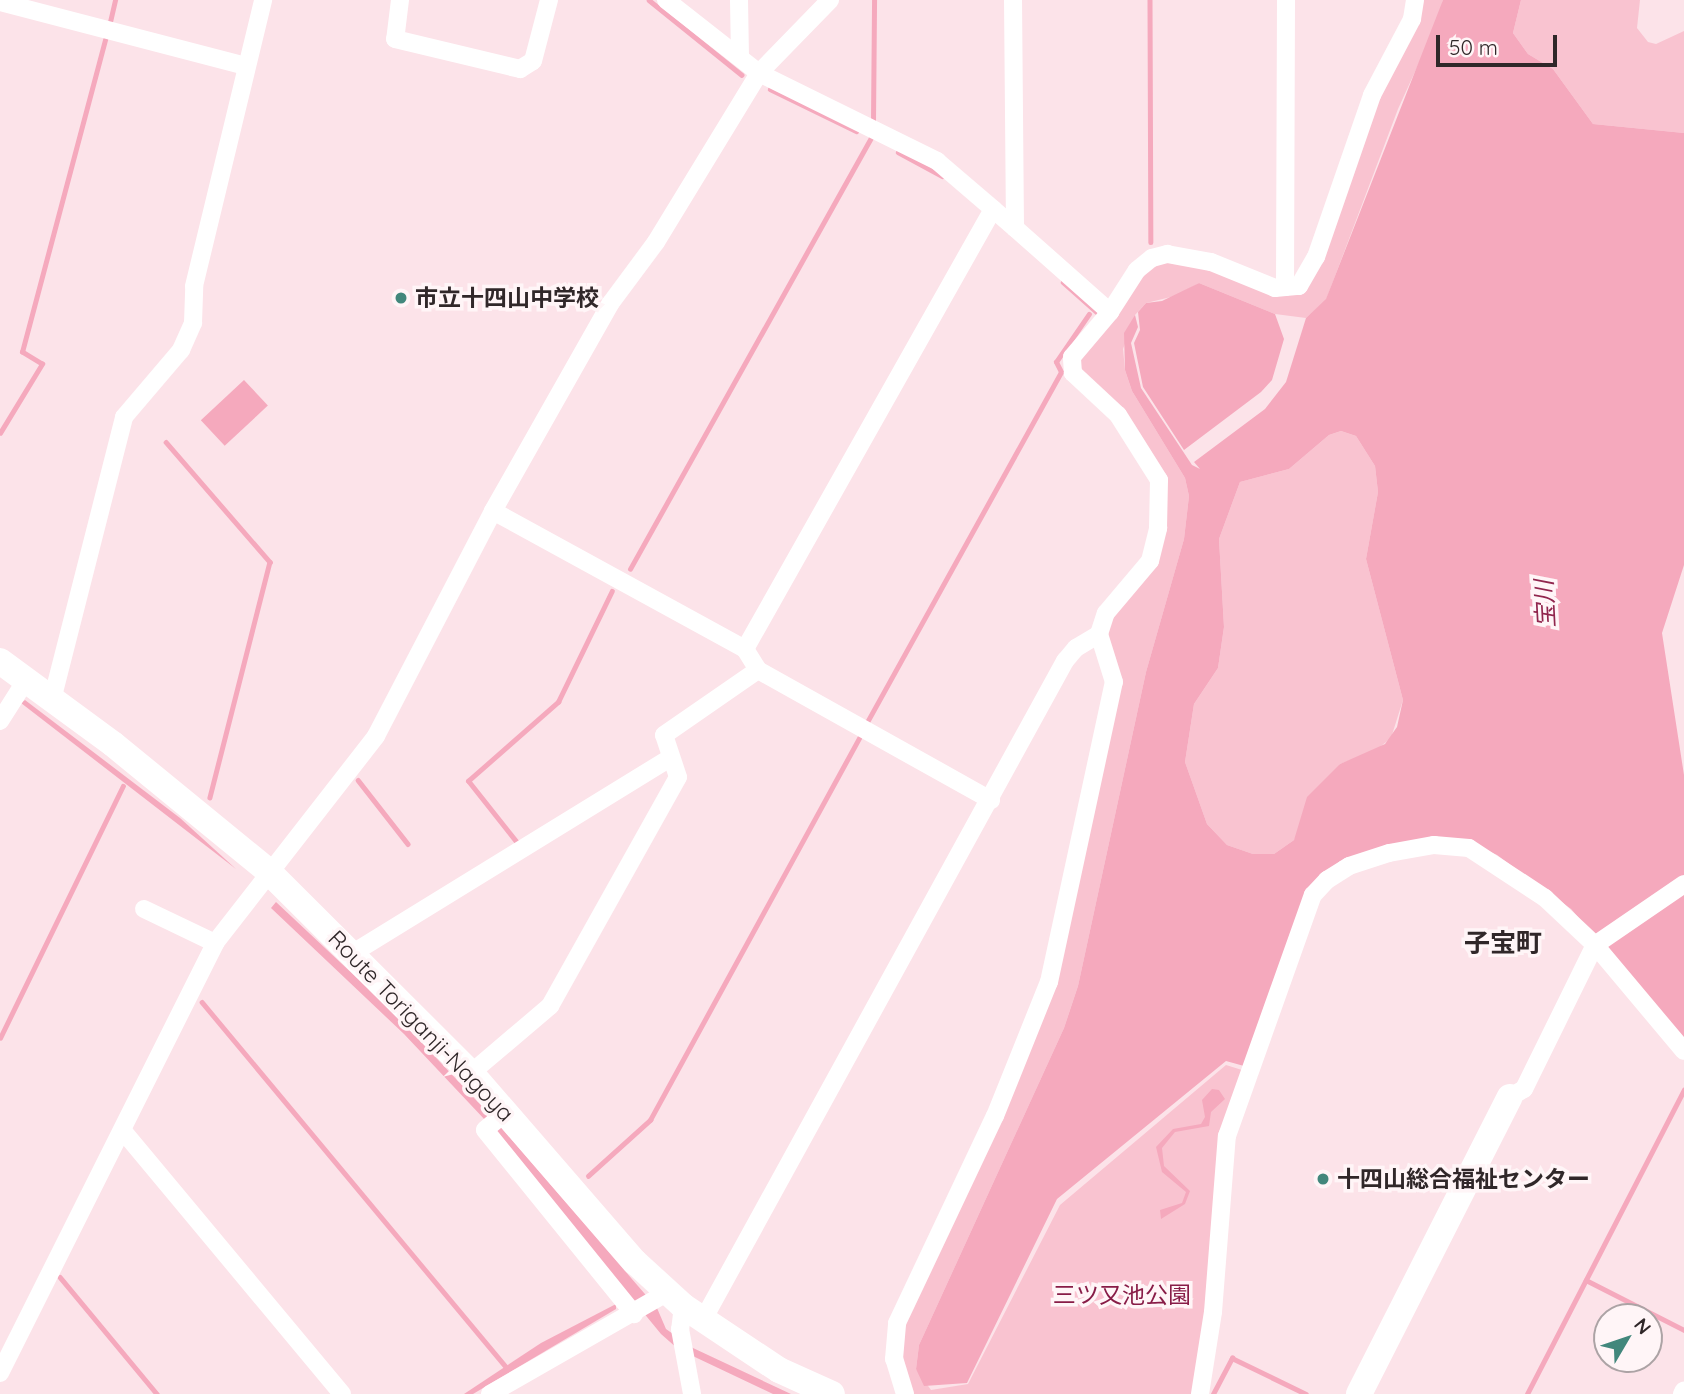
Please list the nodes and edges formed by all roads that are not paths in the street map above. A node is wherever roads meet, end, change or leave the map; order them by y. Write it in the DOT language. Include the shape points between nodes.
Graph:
graph roads {
  1 [pos="263,0"];
  2 [pos="400,0"];
  3 [pos="549,0"];
  4 [pos="666,0"];
  5 [pos="739,0"];
  6 [pos="830,0"];
  7 [pos="1013,0"];
  8 [pos="1286,0"];
  9 [pos="1415,0"];
  10 [pos="0,2"];
  11 [pos="740,57"];
  12 [pos="246,66"];
  13 [pos="759,73"];
  14 [pos="993,209"];
  15 [pos="1016,228"];
  16 [pos="1285,287"];
  17 [pos="1110,312"];
  18 [pos="493,511"];
  19 [pos="1099,634"];
  20 [pos="745,649"];
  21 [pos="0,662"];
  22 [pos="758,670"];
  23 [pos="26,680"];
  24 [pos="52,700"];
  25 [pos="0,722"];
  26 [pos="670,758"];
  27 [pos="991,800"];
  28 [pos="268,871"];
  29 [pos="1684,884"];
  30 [pos="144,909"];
  31 [pos="215,943"];
  32 [pos="1595,945"];
  33 [pos="354,953"];
  34 [pos="1684,1051"];
  35 [pos="471,1073"];
  36 [pos="1510,1097"];
  37 [pos="497,1120"];
  38 [pos="123,1130"];
  39 [pos="678,1309"];
  40 [pos="636,1313"];
  41 [pos="1,1369"];
  42 [pos="342,1394"];
  43 [pos="490,1394"];
  44 [pos="692,1394"];
  45 [pos="832,1394"];
  46 [pos="905,1394"];
  47 [pos="1200,1394"];
  48 [pos="1359,1394"];
  1 -- 12 [label="street"];
  2 -- 3 [label="street" via="395,39 520,69 533,61"];
  4 -- 11 [label="street"];
  5 -- 11 [label="street"];
  6 -- 13 [label="street"];
  7 -- 15 [label="street"];
  8 -- 16 [label="street"];
  9 -- 16 [label="street" via="1412,19 1372,95 1316,257 1299,286"];
  10 -- 12 [label="street"];
  11 -- 13 [label="street"];
  12 -- 24 [label="street" via="190,304 193,323 181,350 124,417"];
  13 -- 14 [label="street" via="937,161"];
  13 -- 18 [label="street" via="656,242 610,304"];
  14 -- 15 [label="street"];
  14 -- 20 [label="street"];
  15 -- 17 [label="street"];
  16 -- 17 [label="street" via="1275,288 1211,262 1167,254 1137,270"];
  17 -- 19 [label="street" via="1070,365 1118,415 1159,480 1161,493 1150,561 1106,613"];
  18 -- 20 [label="street"];
  18 -- 28 [label="street" via="376,736"];
  19 -- 27 [label="street" via="1065,661"];
  19 -- 46 [label="street" via="1114,682 1049,982 995,1116 897,1323 894,1359"];
  20 -- 22 [label="street"];
  21 -- 23 [label="main road, Route Toriganji-Nagoya"];
  22 -- 26 [label="street" via="673,726 664,736"];
  22 -- 27 [label="street"];
  23 -- 24 [label="main road, Route Toriganji-Nagoya"];
  23 -- 25 [label="street"];
  24 -- 28 [label="main road, Route Toriganji-Nagoya"];
  26 -- 33 [label="street"];
  26 -- 35 [label="street" via="678,777 550,1006"];
  27 -- 39 [label="street" via="866,1016"];
  28 -- 31 [label="street"];
  28 -- 33 [label="main road, Route Toriganji-Nagoya"];
  29 -- 32 [label="street"];
  30 -- 31 [label="street"];
  31 -- 38 [label="street"];
  32 -- 34 [label="street"];
  32 -- 36 [label="street" via="1524,1089"];
  32 -- 47 [label="street" via="1545,898 1469,848 1454,844 1389,853 1349,866 1313,895 1227,1136 1213,1312"];
  33 -- 35 [label="main road, Route Toriganji-Nagoya"];
  35 -- 37 [label="main road, Route Toriganji-Nagoya"];
  36 -- 48 [label="main road"];
  37 -- 39 [label="main road, Route Toriganji-Nagoya"];
  37 -- 40 [label="street" via="485,1130"];
  38 -- 41 [label="street"];
  38 -- 42 [label="street"];
  39 -- 40 [label="street"];
  39 -- 44 [label="street"];
  39 -- 45 [label="main road, Route Toriganji-Nagoya" via="779,1370"];
  40 -- 43 [label="street" via="543,1360"];
}
